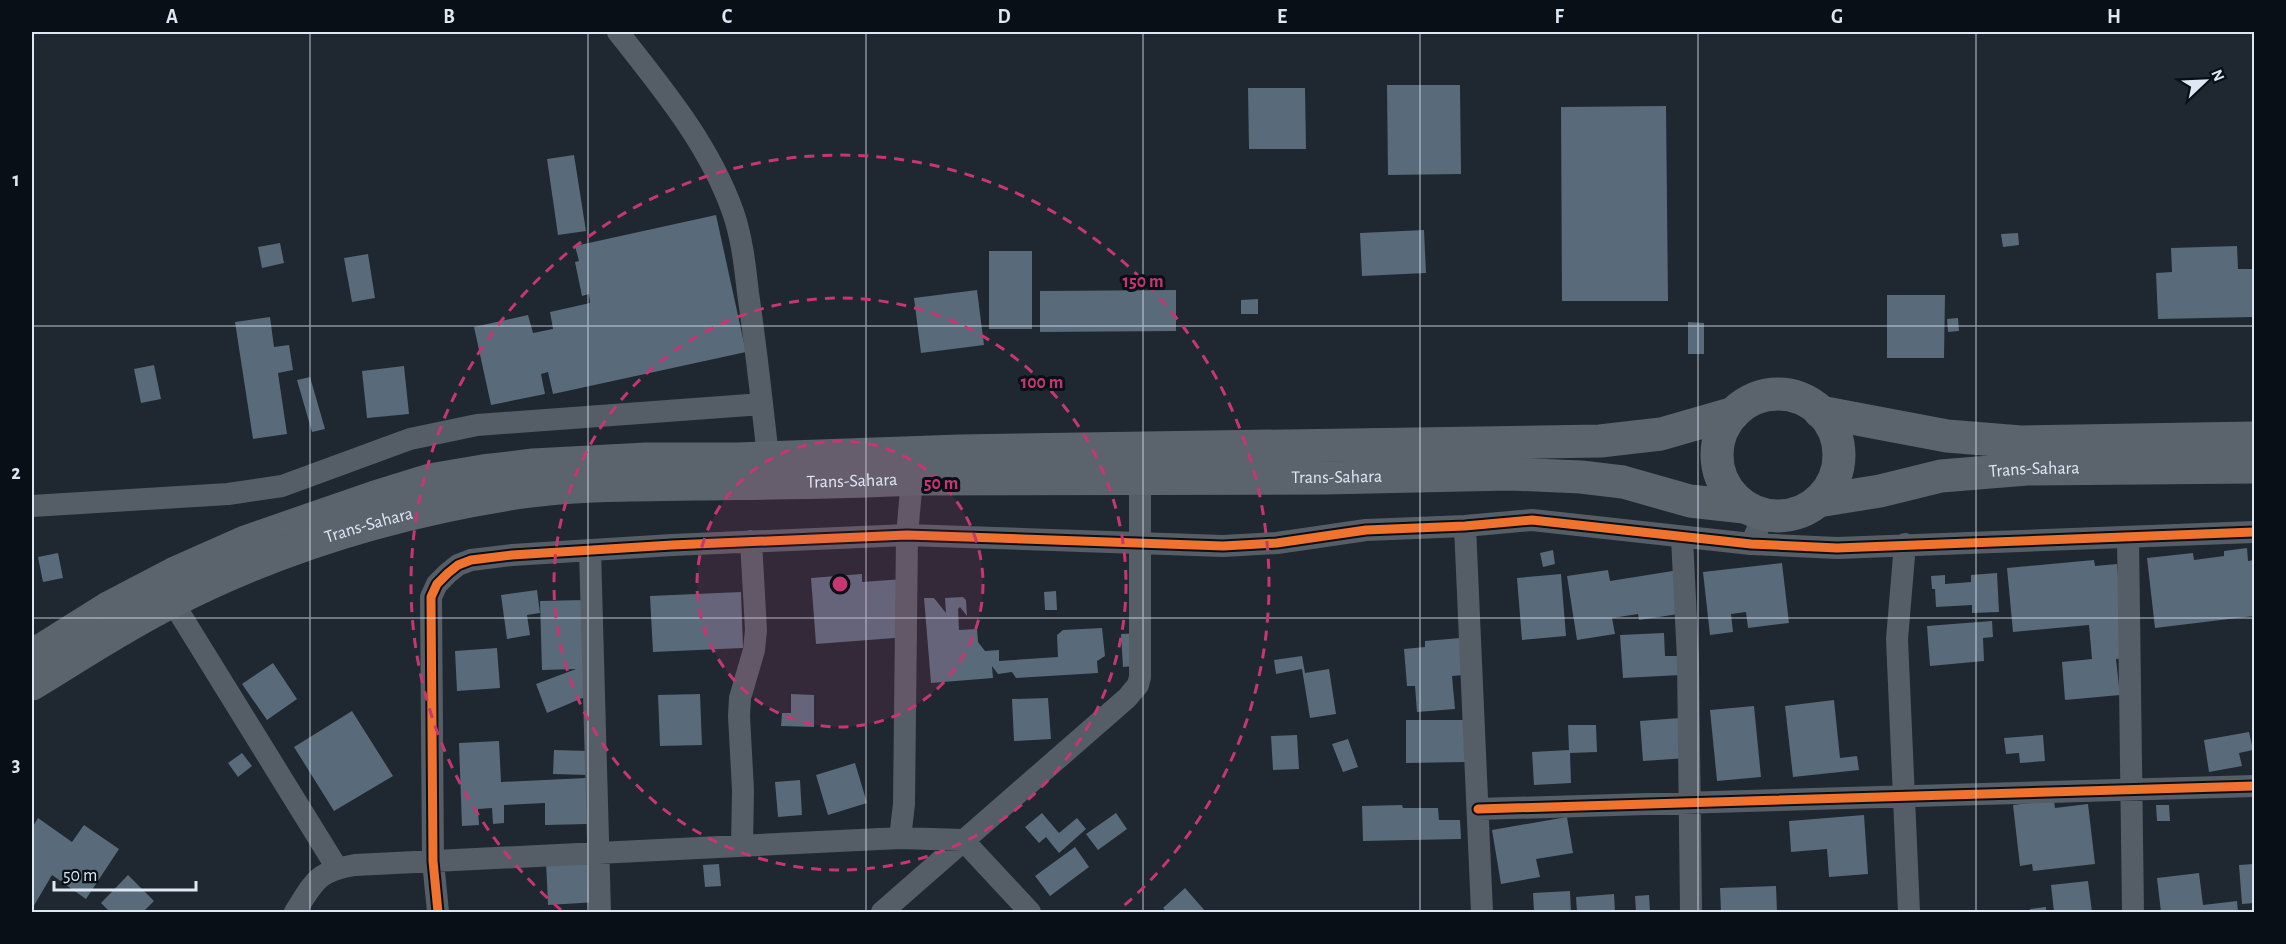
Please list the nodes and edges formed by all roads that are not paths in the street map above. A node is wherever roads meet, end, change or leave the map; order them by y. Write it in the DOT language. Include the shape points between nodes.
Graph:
graph roads {
  1 [pos="618,32"];
  2 [pos="762,404"];
  3 [pos="1820,412"];
  4 [pos="1734,413"];
  5 [pos="2254,438"];
  6 [pos="768,457"];
  7 [pos="2254,467"];
  8 [pos="1140,478"];
  9 [pos="912,479"];
  10 [pos="1818,501"];
  11 [pos="32,506"];
  12 [pos="1754,511"];
  13 [pos="1465,526"];
  14 [pos="2254,532"];
  15 [pos="907,535"];
  16 [pos="2128,537"];
  17 [pos="1682,538"];
  18 [pos="751,541"];
  19 [pos="1139,543"];
  20 [pos="1751,544"];
  21 [pos="1905,544"];
  22 [pos="591,550"];
  23 [pos="172,601"];
  24 [pos="32,656"];
  25 [pos="32,684"];
  26 [pos="2254,786"];
  27 [pos="2132,790"];
  28 [pos="1904,796"];
  29 [pos="1690,804"];
  30 [pos="1478,809"];
  31 [pos="900,838"];
  32 [pos="963,840"];
  33 [pos="742,846"];
  34 [pos="600,853"];
  35 [pos="433,861"];
  36 [pos="337,868"];
  37 [pos="295,912"];
  38 [pos="438,912"];
  39 [pos="600,912"];
  40 [pos="882,912"];
  41 [pos="1030,912"];
  42 [pos="1482,912"];
  43 [pos="1691,912"];
  44 [pos="1909,912"];
  45 [pos="2133,912"];
  1 -- 2 [label="street" via="689,125 733,212 741,242"];
  2 -- 6 [label="street"];
  2 -- 11 [label="street" via="477,425 410,439 282,486 228,494"];
  3 -- 4 [label="highway" via="1793,396 1771,394 1750,400"];
  3 -- 5 [label="highway, Trans-Sahara" via="1947,436 2021,442"];
  3 -- 10 [label="highway" via="1837,439 1839,460 1834,480"];
  4 -- 6 [label="highway, Trans-Sahara" via="1660,434 1600,441"];
  4 -- 12 [label="highway" via="1722,431 1717,452 1720,473 1729,492"];
  6 -- 24 [label="highway, Trans-Sahara" via="533,465 430,480 245,542 110,607"];
  7 -- 10 [label="highway, Trans-Sahara" via="2027,469 1941,476"];
  8 -- 9 [label="highway, Trans-Sahara"];
  8 -- 12 [label="highway, Trans-Sahara" via="1510,474 1581,477 1623,482 1690,501"];
  8 -- 19 [label="street"];
  9 -- 15 [label="street"];
  9 -- 23 [label="highway, Trans-Sahara" via="637,484 524,492 435,508 315,542"];
  10 -- 12 [label="highway" via="1785,516"];
  12 -- 20 [label="street"];
  13 -- 17 [label="street" via="1532,520"];
  13 -- 19 [label="street" via="1366,530 1278,543 1223,546"];
  13 -- 30 [label="street"];
  14 -- 16 [label="street"];
  15 -- 18 [label="street"];
  15 -- 19 [label="street"];
  15 -- 31 [label="street" via="904,804"];
  16 -- 21 [label="street"];
  16 -- 27 [label="street"];
  17 -- 20 [label="street"];
  17 -- 29 [label="street"];
  18 -- 22 [label="street"];
  18 -- 33 [label="street" via="756,630 740,698"];
  19 -- 32 [label="street" via="1138,685"];
  20 -- 21 [label="street" via="1837,548"];
  21 -- 28 [label="street" via="1897,639"];
  22 -- 34 [label="street"];
  22 -- 35 [label="street" via="471,560 458,565 436,584 431,597"];
  23 -- 25 [label="highway, Trans-Sahara"];
  23 -- 36 [label="street"];
  26 -- 27 [label="street"];
  27 -- 28 [label="street"];
  27 -- 45 [label="street"];
  28 -- 29 [label="street"];
  28 -- 44 [label="street"];
  29 -- 30 [label="street"];
  29 -- 43 [label="street"];
  30 -- 42 [label="street"];
  31 -- 32 [label="street"];
  31 -- 33 [label="street"];
  32 -- 40 [label="street"];
  32 -- 41 [label="street"];
  33 -- 34 [label="street"];
  34 -- 35 [label="street"];
  34 -- 39 [label="street"];
  35 -- 36 [label="street"];
  35 -- 38 [label="street"];
  36 -- 37 [label="street" via="317,879"];
}
